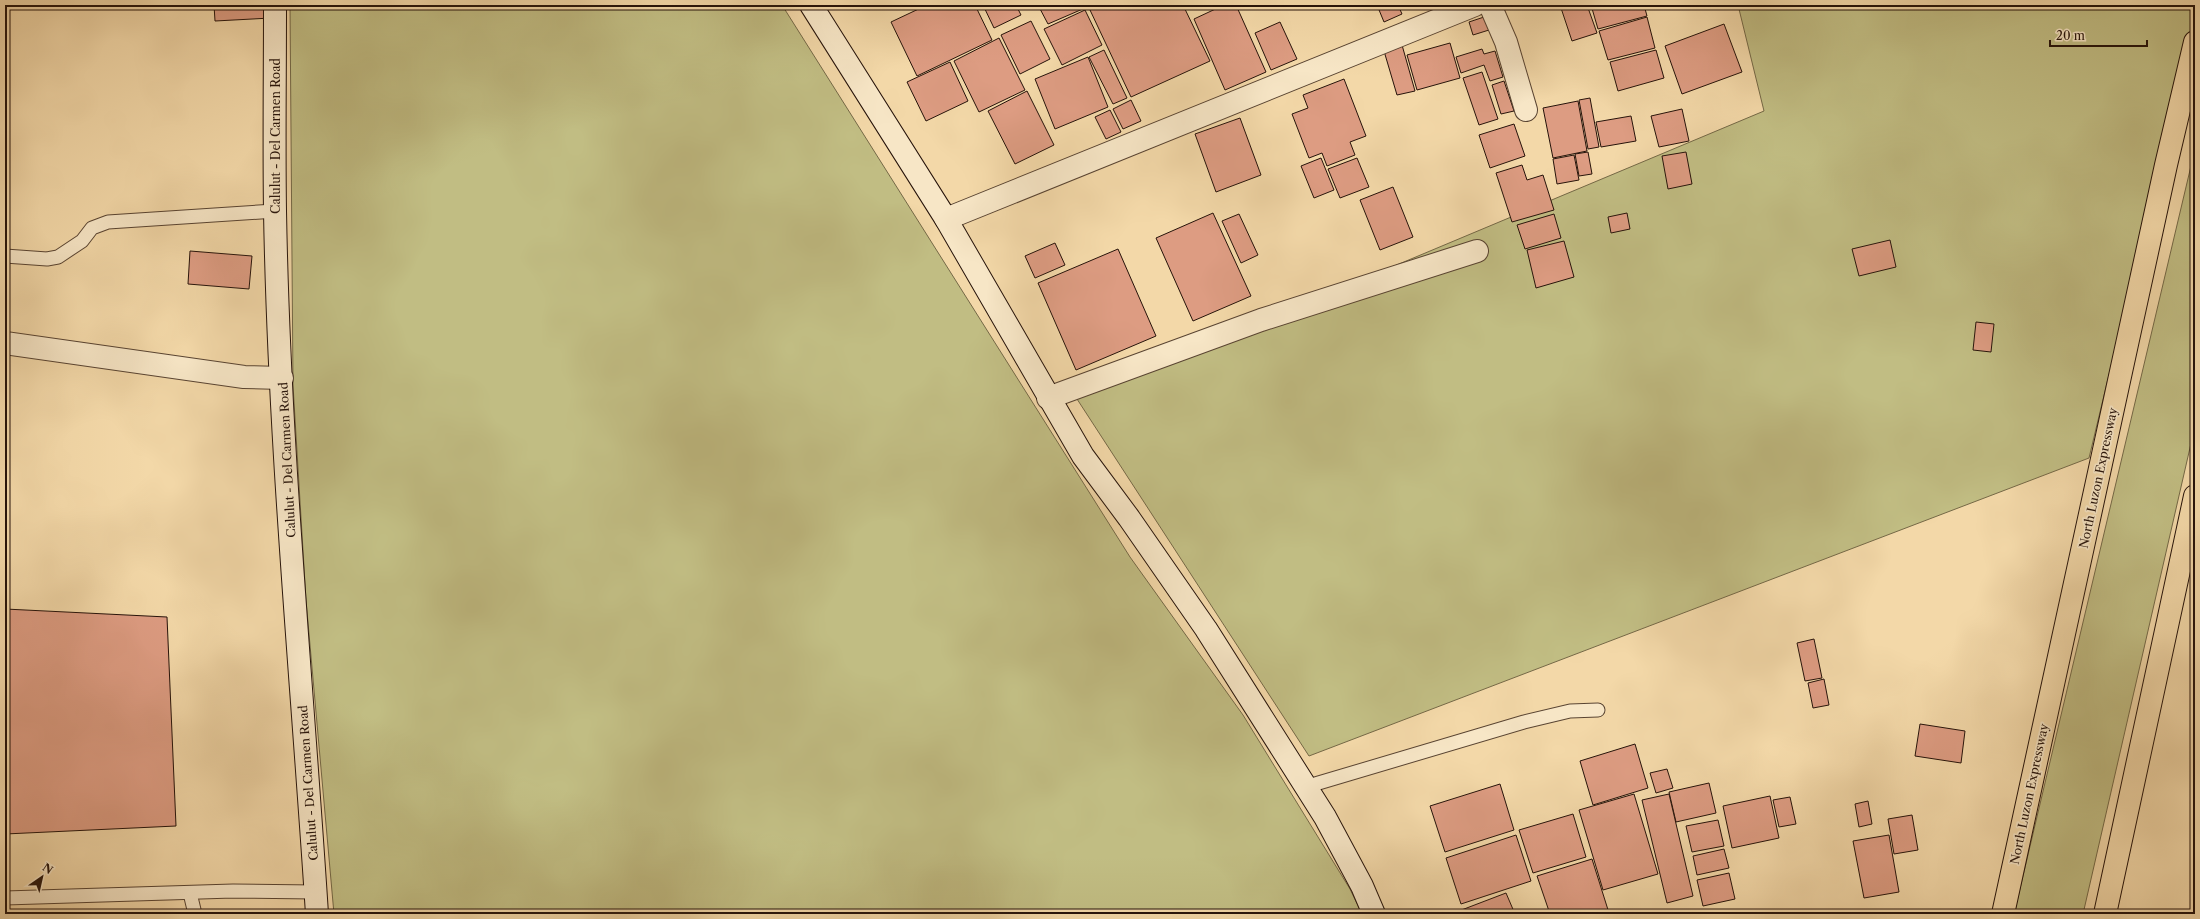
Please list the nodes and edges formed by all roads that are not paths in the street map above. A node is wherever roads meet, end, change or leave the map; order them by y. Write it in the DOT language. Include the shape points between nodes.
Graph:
graph roads {
  1 [pos="275,5"];
  2 [pos="811,5"];
  3 [pos="1475,5"];
  4 [pos="1490,5"];
  5 [pos="2195,42"];
  6 [pos="1526,110"];
  7 [pos="275,211"];
  8 [pos="946,219"];
  9 [pos="1477,250"];
  10 [pos="5,256"];
  11 [pos="5,343"];
  12 [pos="282,378"];
  13 [pos="1048,398"];
  14 [pos="2195,496"];
  15 [pos="1598,710"];
  16 [pos="1305,787"];
  17 [pos="190,892"];
  18 [pos="315,892"];
  19 [pos="5,898"];
  20 [pos="195,914"];
  21 [pos="317,914"];
  22 [pos="1374,914"];
  23 [pos="2003,914"];
  24 [pos="2105,914"];
  1 -- 7 [label="street, Calulut - Del Carmen Road"];
  2 -- 8 [label="street"];
  3 -- 8 [label="street"];
  4 -- 6 [label="street" via="1506,42"];
  5 -- 23 [label="highway, North Luzon Expressway"];
  7 -- 10 [label="lane" via="108,222 92,228 82,241 58,257 47,259"];
  7 -- 12 [label="street, Calulut - Del Carmen Road"];
  8 -- 13 [label="street"];
  9 -- 13 [label="street" via="1261,320"];
  11 -- 12 [label="street" via="244,377"];
  12 -- 18 [label="street, Calulut - Del Carmen Road"];
  13 -- 16 [label="street" via="1083,456 1130,518 1206,629"];
  14 -- 24 [label="highway"];
  15 -- 16 [label="lane" via="1570,711 1524,722"];
  16 -- 22 [label="street" via="1325,817"];
  17 -- 18 [label="lane"];
  17 -- 19 [label="lane"];
  17 -- 20 [label="lane"];
  18 -- 21 [label="street, Calulut - Del Carmen Road"];
}
